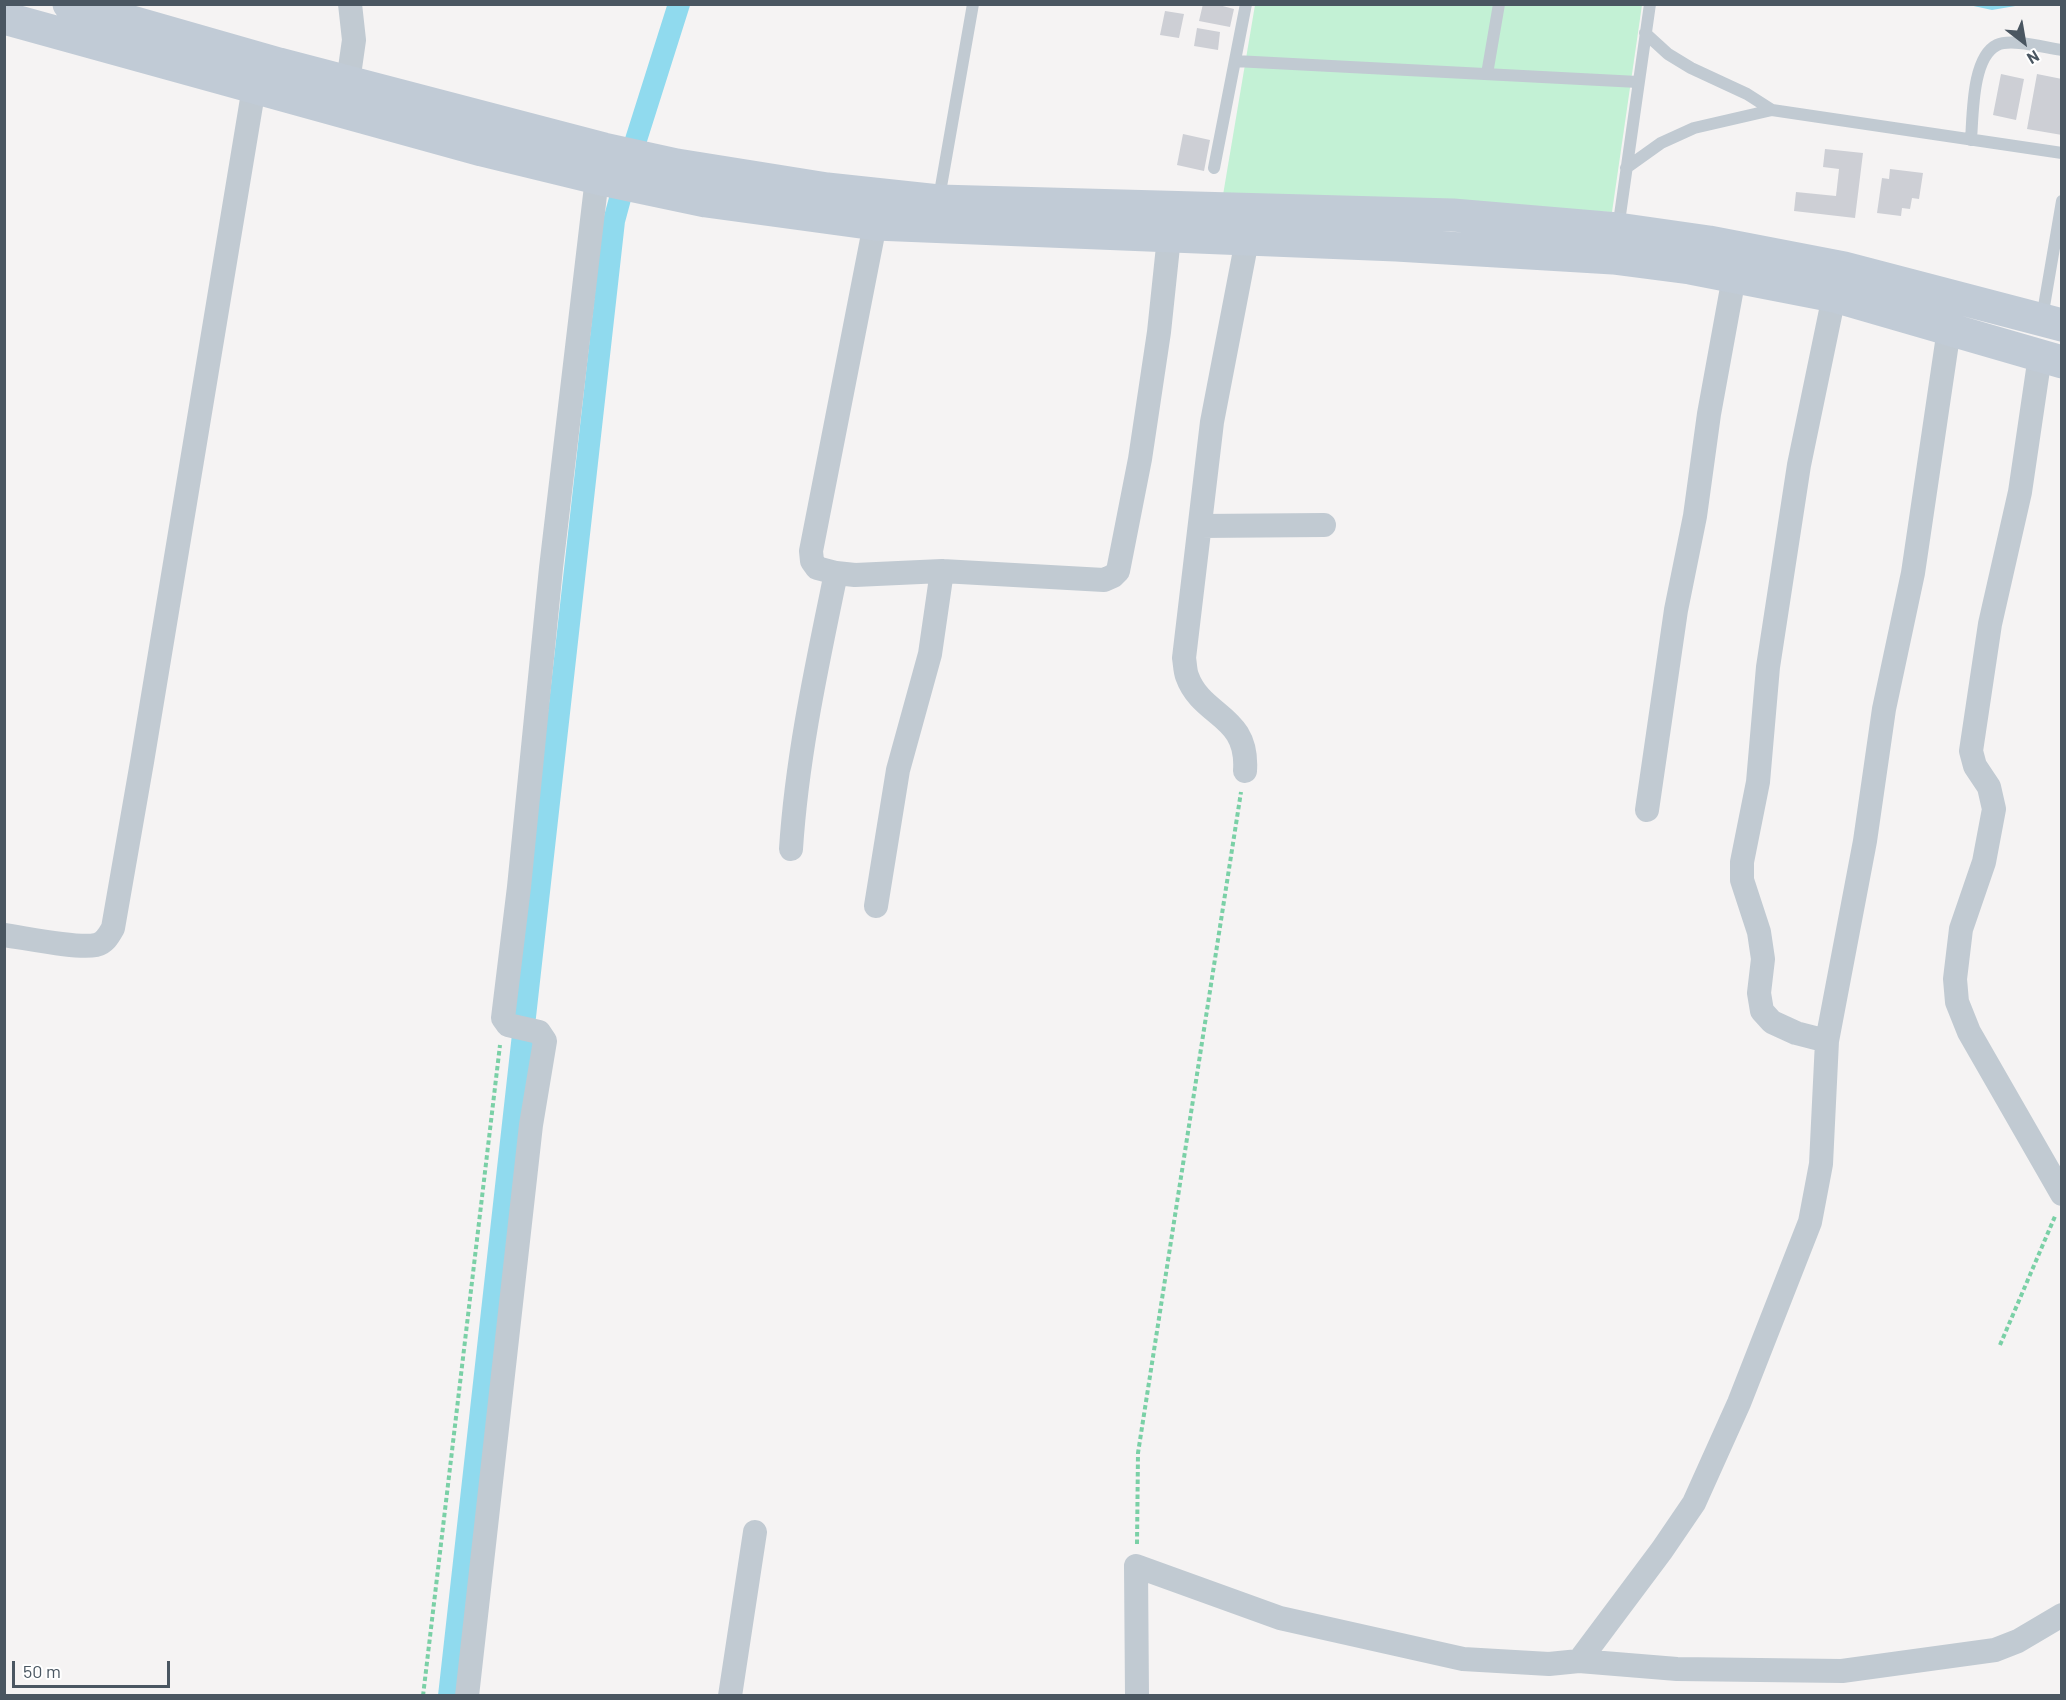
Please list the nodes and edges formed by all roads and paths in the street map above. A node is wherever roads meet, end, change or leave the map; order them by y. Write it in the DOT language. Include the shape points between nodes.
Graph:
graph roads {
  1 [pos="69,4"];
  2 [pos="350,4"];
  3 [pos="973,4"];
  4 [pos="1246,4"];
  5 [pos="1499,4"];
  6 [pos="1650,4"];
  7 [pos="4,18"];
  8 [pos="1645,33"];
  9 [pos="2061,50"];
  10 [pos="1235,61"];
  11 [pos="1487,74"];
  12 [pos="348,82"];
  13 [pos="1638,82"];
  14 [pos="254,87"];
  15 [pos="1772,110"];
  16 [pos="1971,140"];
  17 [pos="2061,153"];
  18 [pos="1214,168"];
  19 [pos="1626,168"];
  20 [pos="597,178"];
  21 [pos="2061,201"];
  22 [pos="937,214"];
  23 [pos="875,224"];
  24 [pos="1169,237"];
  25 [pos="1247,240"];
  26 [pos="1616,244"];
  27 [pos="1734,277"];
  28 [pos="1833,296"];
  29 [pos="2052,322"];
  30 [pos="1949,329"];
  31 [pos="2051,359"];
  32 [pos="1324,525"];
  33 [pos="1200,526"];
  34 [pos="942,571"];
  35 [pos="836,573"];
  36 [pos="1245,771"];
  37 [pos="1647,810"];
  38 [pos="791,849"];
  39 [pos="876,906"];
  40 [pos="4,935"];
  41 [pos="517,1025"];
  42 [pos="1827,1041"];
  43 [pos="2059,1203"];
  44 [pos="2000,1345"];
  45 [pos="755,1532"];
  46 [pos="1136,1566"];
  47 [pos="2061,1615"];
  48 [pos="1579,1661"];
  49 [pos="423,1695"];
  50 [pos="467,1695"];
  51 [pos="730,1695"];
  52 [pos="1137,1695"];
  1 -- 12 [label="street"];
  2 -- 12 [label="street" via="354,40"];
  3 -- 22 [label="lane"];
  4 -- 10 [label="lane"];
  5 -- 11 [label="lane"];
  6 -- 8 [label="lane"];
  7 -- 14 [label="street"];
  8 -- 13 [label="lane"];
  8 -- 15 [label="lane" via="1691,69"];
  9 -- 16 [label="lane" via="2013,42 1998,44 1985,54 1978,71"];
  10 -- 11 [label="lane"];
  10 -- 18 [label="lane"];
  11 -- 13 [label="lane"];
  12 -- 22 [label="street" via="604,149 827,189"];
  13 -- 19 [label="lane"];
  14 -- 20 [label="street"];
  14 -- 40 [label="street" via="113,928 107,939 97,945"];
  15 -- 16 [label="lane"];
  15 -- 19 [label="lane" via="1694,128 1661,143"];
  16 -- 17 [label="lane"];
  19 -- 26 [label="lane"];
  20 -- 23 [label="street" via="706,201"];
  20 -- 41 [label="street" via="551,568 519,887"];
  21 -- 29 [label="lane"];
  22 -- 23 [label="street"];
  22 -- 24 [label="street"];
  22 -- 26 [label="street" via="1257,208 1453,215"];
  23 -- 35 [label="street" via="811,551 817,568"];
  24 -- 25 [label="street"];
  24 -- 34 [label="street" via="1140,459 1118,571 1104,580"];
  25 -- 26 [label="street" via="1396,245"];
  25 -- 33 [label="street" via="1212,422"];
  26 -- 27 [label="street" via="1690,268"];
  26 -- 29 [label="street" via="1709,242 1844,268"];
  27 -- 28 [label="street"];
  27 -- 37 [label="street" via="1676,610"];
  28 -- 30 [label="street"];
  28 -- 42 [label="street" via="1799,465 1768,667 1758,782 1742,862 1742,880 1759,932 1763,959 1759,993 1762,1011 1772,1022"];
  30 -- 31 [label="street"];
  30 -- 42 [label="street" via="1913,573 1884,709 1865,841"];
  31 -- 43 [label="street" via="1990,624 1971,751 1975,766 1989,787 1994,809 1984,862 1962,929 1955,979 1957,1002 1969,1032"];
  32 -- 33 [label="street"];
  33 -- 36 [label="street" via="1184,658 1186,675 1196,692 1240,738"];
  34 -- 35 [label="street"];
  34 -- 39 [label="street" via="930,654 898,770"];
  35 -- 38 [label="street" via="806,718"];
  36 -- 46 [label="path" via="1138,1453"];
  41 -- 49 [label="path"];
  41 -- 50 [label="street" via="543,1036 545,1041 531,1125"];
  42 -- 48 [label="street" via="1821,1164 1809,1222 1739,1403 1694,1503"];
  43 -- 44 [label="path"];
  45 -- 51 [label="street"];
  46 -- 48 [label="street" via="1280,1618 1463,1659 1549,1664"];
  46 -- 52 [label="street"];
  47 -- 48 [label="street" via="1995,1650 1842,1671 1677,1669"];
}
